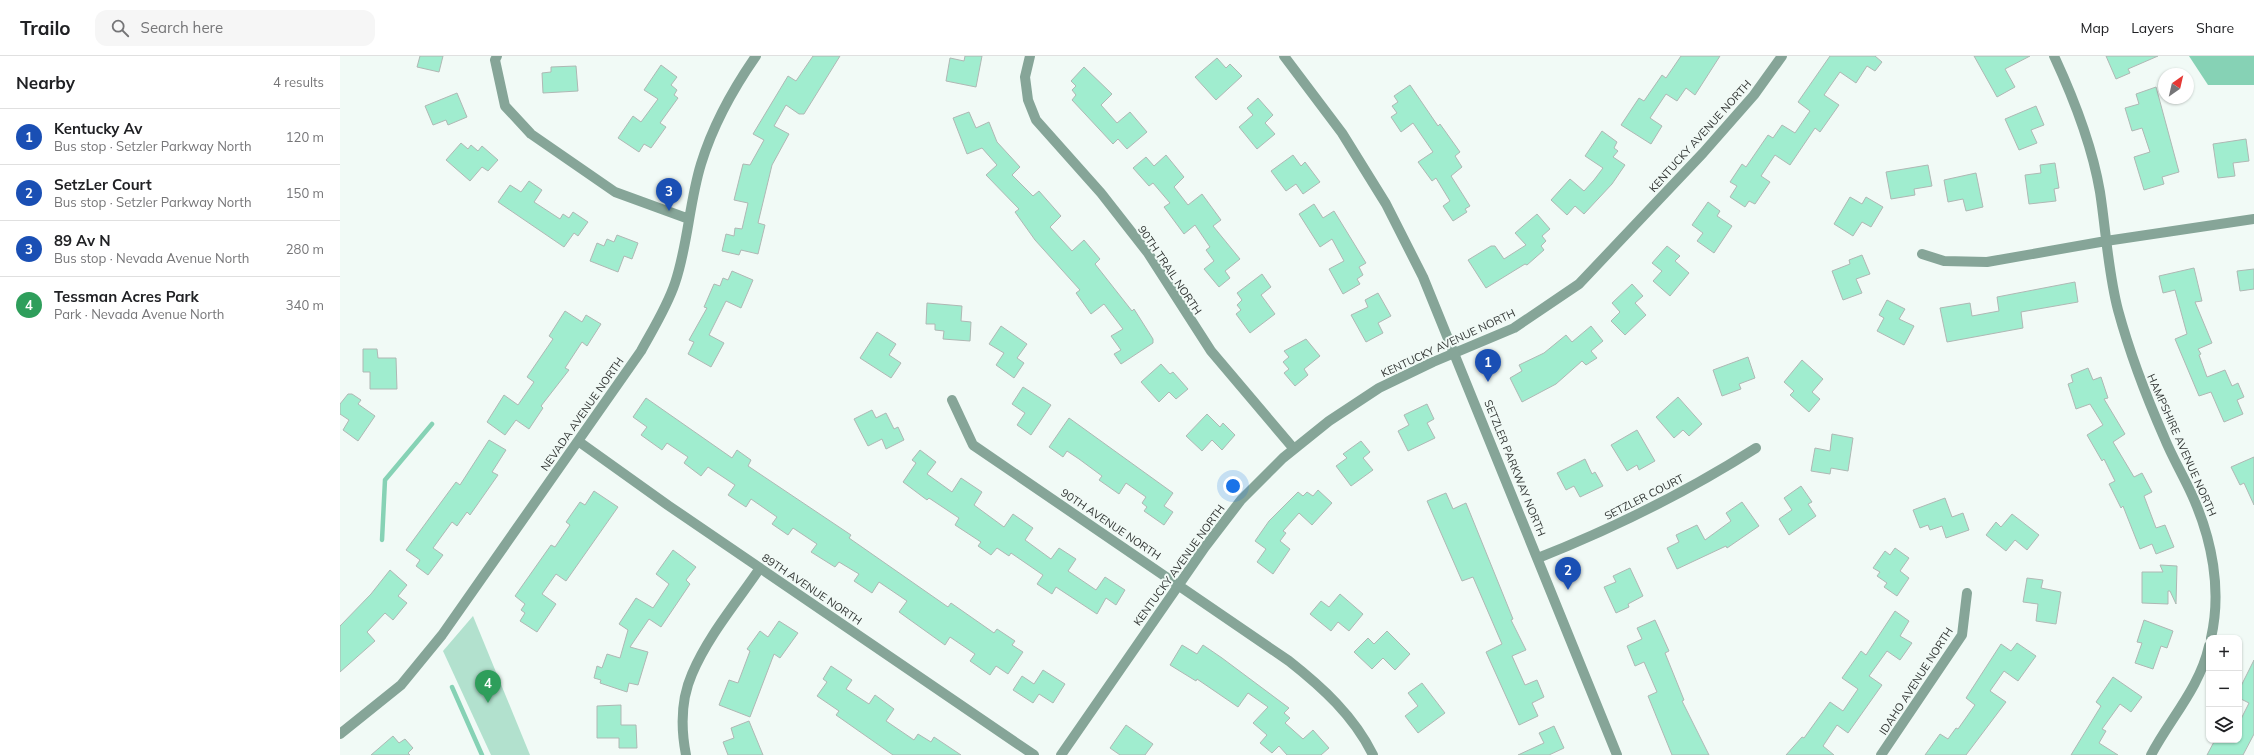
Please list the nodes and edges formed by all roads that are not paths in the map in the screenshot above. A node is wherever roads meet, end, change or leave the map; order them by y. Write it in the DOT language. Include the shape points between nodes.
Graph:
graph roads {
  1 [pos="497,56"];
  2 [pos="756,56"];
  3 [pos="1030,56"];
  4 [pos="1284,56"];
  5 [pos="1782,56"];
  6 [pos="2054,56"];
  7 [pos="689,219"];
  8 [pos="2254,219"];
  9 [pos="2106,241"];
  10 [pos="1922,254"];
  11 [pos="1455,353"];
  12 [pos="952,400"];
  13 [pos="578,441"];
  14 [pos="1756,448"];
  15 [pos="1294,449"];
  16 [pos="1538,558"];
  17 [pos="760,568"];
  18 [pos="1178,585"];
  19 [pos="1967,593"];
  20 [pos="2212,635"];
  21 [pos="2206,659"];
  22 [pos="340,734"];
  23 [pos="686,755"];
  24 [pos="1034,755"];
  25 [pos="1061,755"];
  26 [pos="1373,755"];
  27 [pos="1617,755"];
  28 [pos="1881,755"];
  29 [pos="2151,755"];
  1 -- 7 [label="street" via="495,60 505,106 531,134 615,192"];
  2 -- 7 [label="street, NEVADA AVENUE NORTH" via="729,98 714,131 701,164"];
  3 -- 15 [label="street, 90TH TRAIL NORTH" via="1025,77 1028,100 1036,120 1101,193 1148,253 1211,351"];
  4 -- 11 [label="street, SETZLER PARKWAY NORTH" via="1342,133 1386,204 1423,277"];
  5 -- 11 [label="street, KENTUCKY AVENUE NORTH" via="1754,95 1703,153 1579,284 1514,328"];
  6 -- 9 [label="street, HAMPSHIRE AVENUE NORTH" via="2071,92 2088,143 2099,191"];
  7 -- 13 [label="street, NEVADA AVENUE NORTH" via="675,284 659,318 641,351"];
  8 -- 9 [label="street"];
  9 -- 10 [label="street" via="1988,262 1944,261"];
  9 -- 20 [label="street, HAMPSHIRE AVENUE NORTH" via="2118,309 2138,376 2205,527 2213,559 2215,592"];
  11 -- 15 [label="street, KENTUCKY AVENUE NORTH" via="1379,388 1329,421"];
  11 -- 16 [label="street, SETZLER PARKWAY NORTH"];
  12 -- 18 [label="street, 90TH AVENUE NORTH" via="973,445"];
  13 -- 17 [label="street, 89TH AVENUE NORTH"];
  13 -- 22 [label="street, NEVADA AVENUE NORTH" via="442,635 401,684"];
  14 -- 16 [label="street, SETZLER COURT" via="1714,475 1628,520"];
  15 -- 18 [label="street, KENTUCKY AVENUE NORTH" via="1241,500"];
  16 -- 27 [label="street, SETZLER PARKWAY NORTH"];
  17 -- 23 [label="street" via="691,674 684,705 683,736"];
  17 -- 24 [label="street, 89TH AVENUE NORTH"];
  18 -- 25 [label="street, KENTUCKY AVENUE NORTH"];
  18 -- 26 [label="street, 90TH AVENUE NORTH" via="1321,686 1347,715"];
  19 -- 28 [label="street, IDAHO AVENUE NORTH" via="1962,635"];
  21 -- 29 [label="street" via="2191,690"];
}
